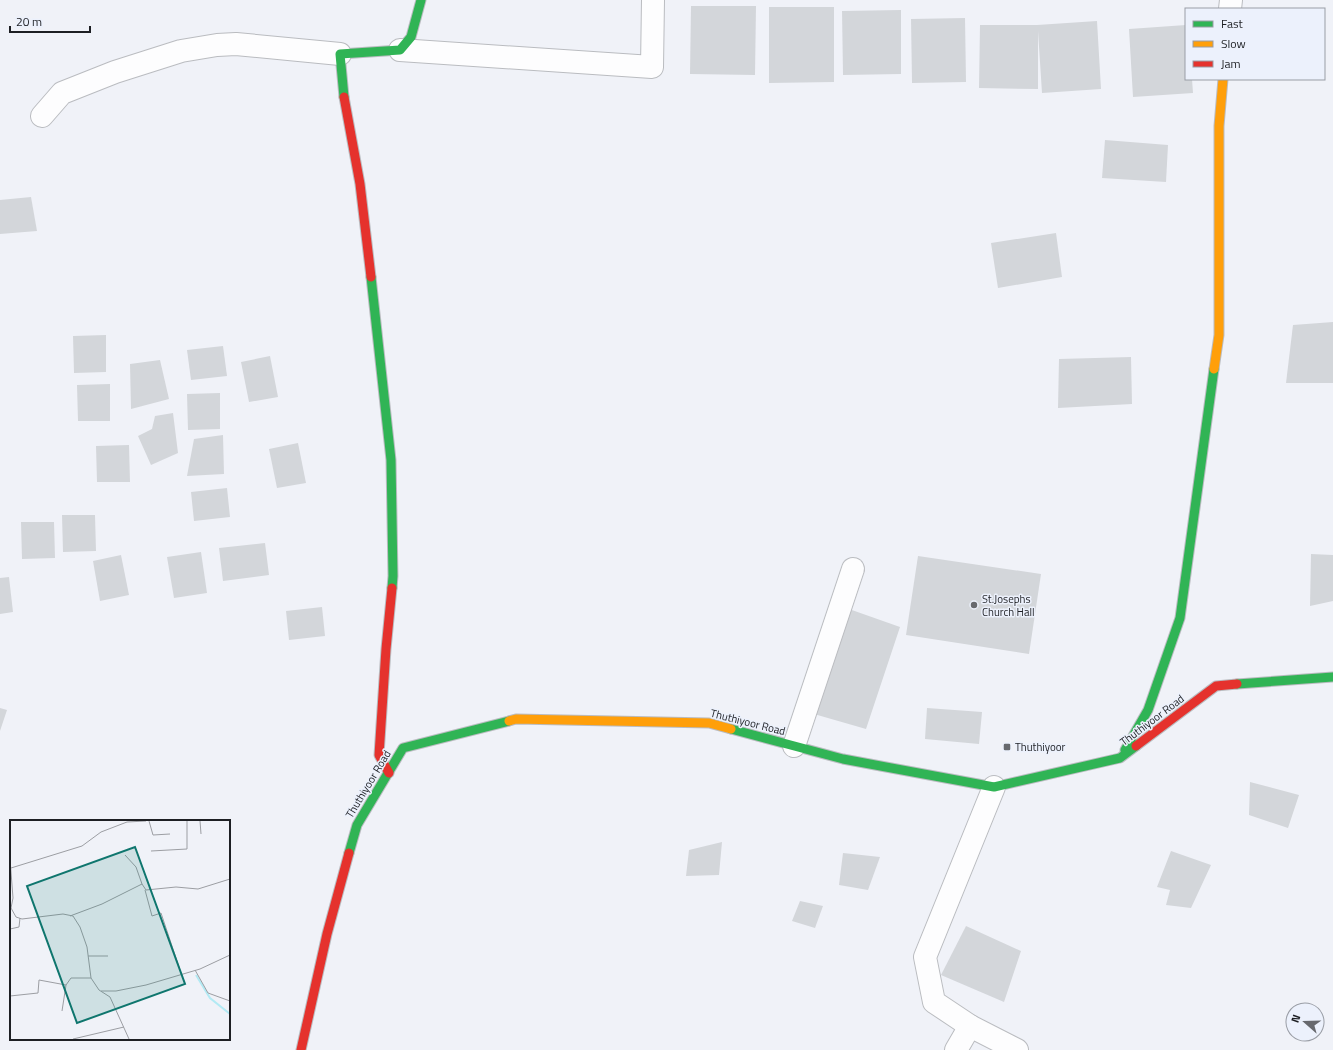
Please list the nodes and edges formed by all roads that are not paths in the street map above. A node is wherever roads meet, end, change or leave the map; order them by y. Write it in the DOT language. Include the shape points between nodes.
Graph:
graph roads {
  1 [pos="421,0"];
  2 [pos="653,0"];
  3 [pos="400,50"];
  4 [pos="340,54"];
  5 [pos="1223,80"];
  6 [pos="42,116"];
  7 [pos="853,569"];
  8 [pos="1333,677"];
  9 [pos="794,746"];
  10 [pos="1120,758"];
  11 [pos="389,773"];
  12 [pos="994,787"];
  13 [pos="970,1026"];
  14 [pos="301,1050"];
  15 [pos="956,1050"];
  16 [pos="1017,1050"];
  1 -- 3 [label="street" via="412,37"];
  2 -- 3 [label="street" via="652,67"];
  3 -- 4 [label="street"];
  4 -- 6 [label="street" via="236,44 181,51 62,93"];
  4 -- 11 [label="street" via="344,96 360,184 391,460 393,576 379,755"];
  5 -- 10 [label="street" via="1219,126 1219,335 1180,618 1148,710"];
  7 -- 9 [label="street"];
  8 -- 10 [label="street, Thuthiyoor Road" via="1216,686"];
  9 -- 11 [label="street, Thuthiyoor Road" via="709,723 516,719 404,748"];
  9 -- 12 [label="street, Thuthiyoor Road" via="843,759"];
  10 -- 12 [label="street, Thuthiyoor Road"];
  11 -- 14 [label="street, Thuthiyoor Road" via="357,825 327,934"];
  12 -- 13 [label="street" via="925,957 934,1002"];
  13 -- 15 [label="street"];
  13 -- 16 [label="street"];
}
